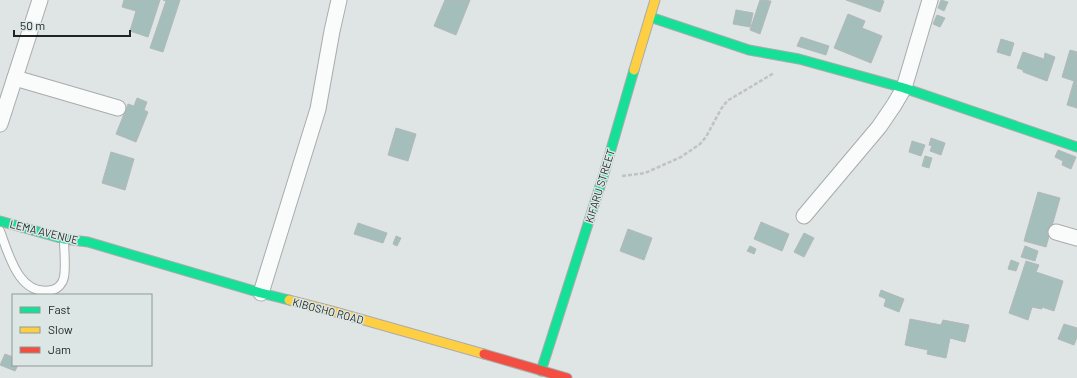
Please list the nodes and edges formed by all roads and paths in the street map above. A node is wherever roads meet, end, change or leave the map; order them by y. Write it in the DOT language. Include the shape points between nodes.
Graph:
graph roads {
  1 [pos="40,0"];
  2 [pos="339,0"];
  3 [pos="655,0"];
  4 [pos="930,0"];
  5 [pos="650,17"];
  6 [pos="778,71"];
  7 [pos="15,78"];
  8 [pos="904,88"];
  9 [pos="118,108"];
  10 [pos="0,124"];
  11 [pos="1077,147"];
  12 [pos="603,177"];
  13 [pos="804,216"];
  14 [pos="0,221"];
  15 [pos="0,231"];
  16 [pos="1056,232"];
  17 [pos="1077,238"];
  18 [pos="64,239"];
  19 [pos="88,242"];
  20 [pos="261,293"];
  21 [pos="541,371"];
  22 [pos="567,378"];
  1 -- 7 [label="street"];
  2 -- 20 [label="street" via="318,109"];
  3 -- 5 [label="street, KIFARU STREET"];
  4 -- 8 [label="street"];
  5 -- 8 [label="street" via="749,50 799,59"];
  5 -- 12 [label="street, KIFARU STREET"];
  6 -- 12 [label="path" via="727,101 720,109 706,137 681,157 645,173"];
  7 -- 9 [label="street"];
  7 -- 10 [label="street"];
  8 -- 11 [label="street"];
  8 -- 13 [label="street" via="879,127"];
  12 -- 21 [label="street, KIFARU STREET"];
  14 -- 18 [label="street, LEMA AVENUE"];
  15 -- 18 [label="lane" via="13,266 24,283 39,291 54,290 60,286 64,278"];
  16 -- 17 [label="street"];
  18 -- 19 [label="street, LEMA AVENUE"];
  19 -- 20 [label="street, KIBOSHO ROAD"];
  20 -- 21 [label="street, KIBOSHO ROAD"];
  21 -- 22 [label="street, KIBOSHO ROAD"];
}
